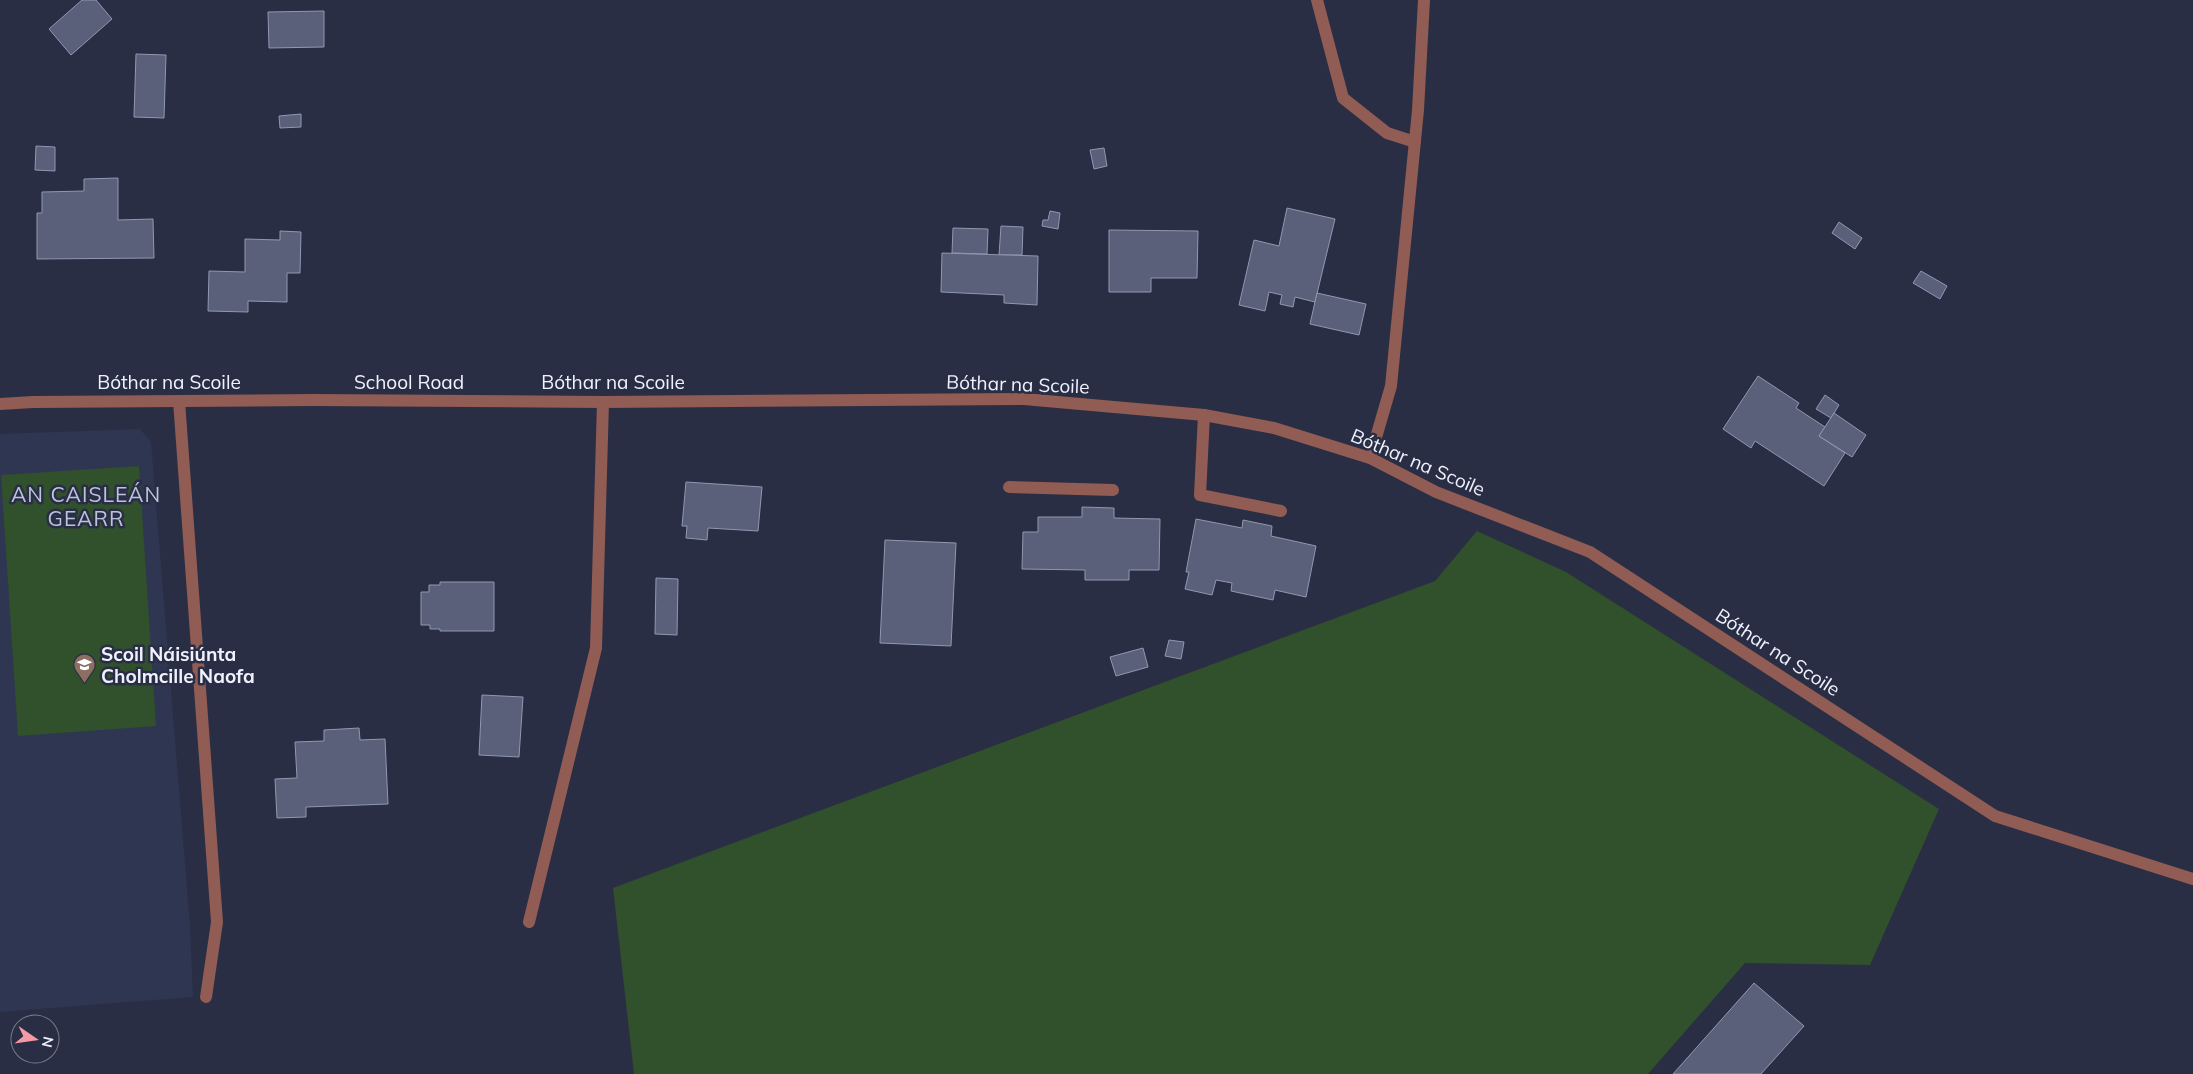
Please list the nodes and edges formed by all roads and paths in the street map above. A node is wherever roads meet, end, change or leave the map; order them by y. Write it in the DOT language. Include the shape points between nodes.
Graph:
graph roads {
  1 [pos="1317,0"];
  2 [pos="1424,0"];
  3 [pos="1415,142"];
  4 [pos="179,401"];
  5 [pos="339,401"];
  6 [pos="478,401"];
  7 [pos="603,402"];
  8 [pos="0,404"];
  9 [pos="1204,415"];
  10 [pos="1370,458"];
  11 [pos="1009,487"];
  12 [pos="1113,490"];
  13 [pos="1281,511"];
  14 [pos="2193,879"];
  15 [pos="529,922"];
  16 [pos="206,997"];
  1 -- 3 [label="street" via="1344,98 1387,133"];
  2 -- 3 [label="street"];
  3 -- 10 [label="street" via="1391,386"];
  4 -- 5 [label="street, Bóthar na Scoile"];
  4 -- 8 [label="street, Bóthar na Scoile"];
  4 -- 16 [label="street" via="217,922"];
  5 -- 6 [label="street, School Road"];
  6 -- 7 [label="street, Bóthar na Scoile"];
  7 -- 9 [label="street, Bóthar na Scoile" via="1024,399"];
  7 -- 15 [label="street" via="596,648"];
  9 -- 10 [label="street, Bóthar na Scoile" via="1274,428"];
  9 -- 13 [label="street" via="1200,495"];
  10 -- 14 [label="street, Bóthar na Scoile" via="1436,492 1590,552 1996,816"];
  11 -- 12 [label="street"];
}
